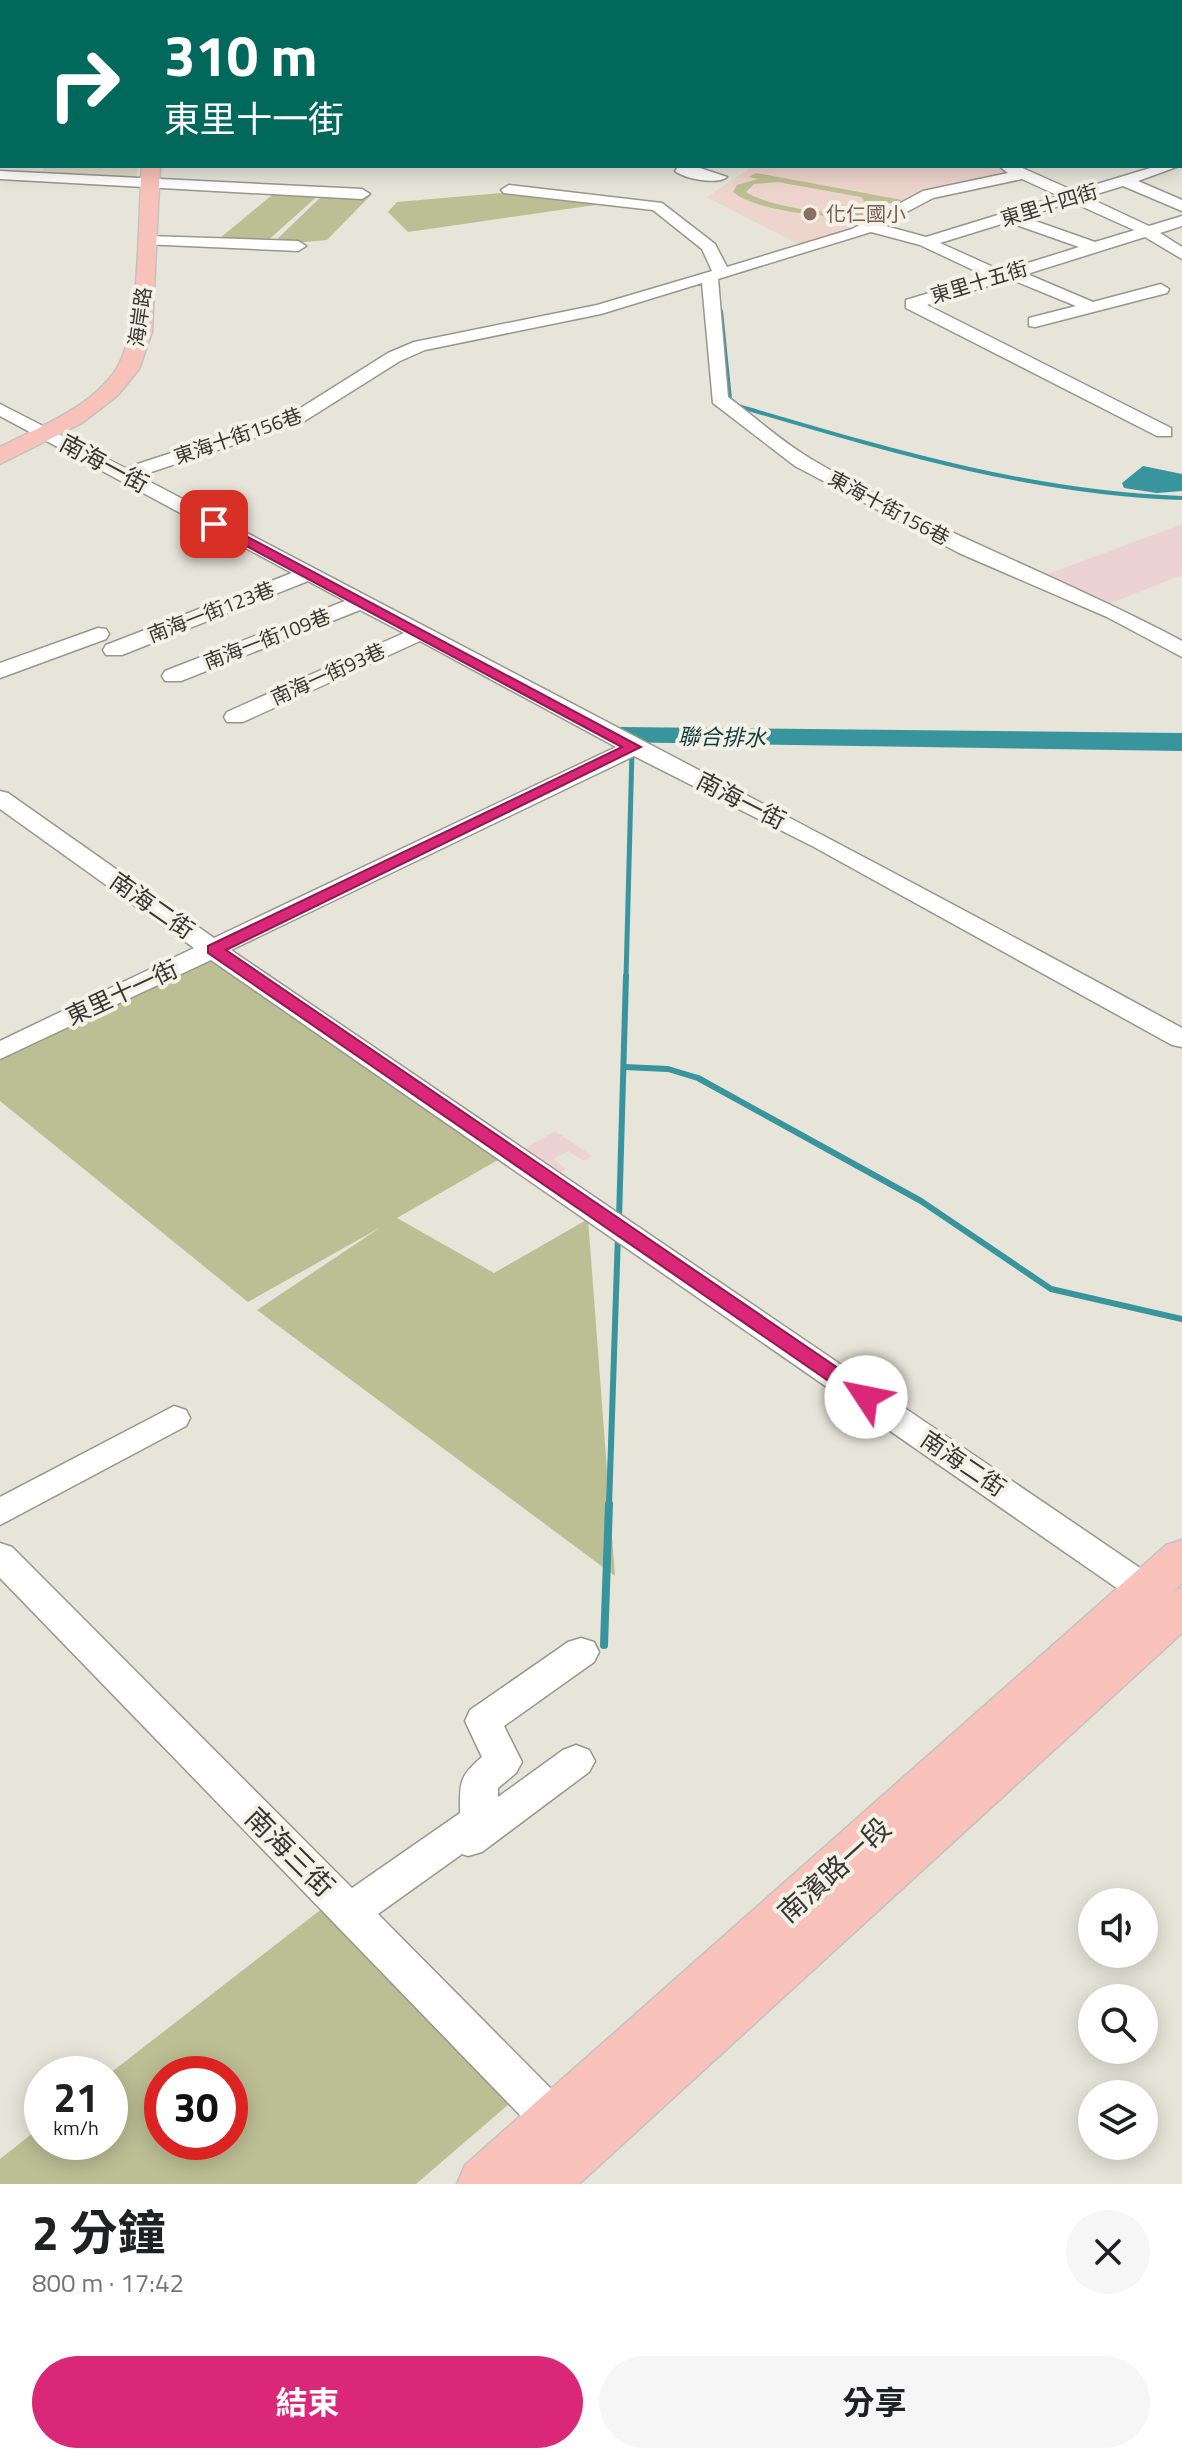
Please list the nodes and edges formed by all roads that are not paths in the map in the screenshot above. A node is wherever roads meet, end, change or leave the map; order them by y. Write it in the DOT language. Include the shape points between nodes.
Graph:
graph roads {
  1 [pos="685,168"];
  2 [pos="1010,168"];
  3 [pos="1149,168"];
  4 [pos="151,174"];
  5 [pos="1023,174"];
  6 [pos="0,175"];
  7 [pos="720,177"];
  8 [pos="1124,181"];
  9 [pos="509,190"];
  10 [pos="362,194"];
  11 [pos="1075,197"];
  12 [pos="1182,206"];
  13 [pos="1010,217"];
  14 [pos="1182,221"];
  15 [pos="868,226"];
  16 [pos="1147,231"];
  17 [pos="148,241"];
  18 [pos="926,242"];
  19 [pos="298,246"];
  20 [pos="1093,247"];
  21 [pos="1182,254"];
  22 [pos="716,275"];
  23 [pos="1004,275"];
  24 [pos="1161,289"];
  25 [pos="1092,307"];
  26 [pos="1035,322"];
  27 [pos="0,409"];
  28 [pos="49,432"];
  29 [pos="1164,432"];
  30 [pos="0,457"];
  31 [pos="125,474"];
  32 [pos="308,574"];
  33 [pos="361,602"];
  34 [pos="421,633"];
  35 [pos="1182,650"];
  36 [pos="0,671"];
  37 [pos="173,676"];
  38 [pos="235,717"];
  39 [pos="634,747"];
  40 [pos="0,798"];
  41 [pos="214,950"];
  42 [pos="1182,1039"];
  43 [pos="0,1051"];
  44 [pos="174,1418"];
  45 [pos="0,1512"];
  46 [pos="0,1556"];
  47 [pos="1182,1557"];
  48 [pos="1167,1602"];
  49 [pos="581,1652"];
  50 [pos="576,1761"];
  51 [pos="354,1916"];
  52 [pos="568,2135"];
  53 [pos="485,2184"];
  54 [pos="538,2184"];
  1 -- 7 [label="street" via="682,171"];
  2 -- 5 [label="street"];
  3 -- 8 [label="street, 東里十四街"];
  4 -- 6 [label="street"];
  4 -- 10 [label="street"];
  4 -- 17 [label="main road, 海岸路"];
  5 -- 11 [label="street"];
  5 -- 15 [label="street, 東海十街156巷" via="928,194"];
  8 -- 11 [label="street, 東里十四街"];
  8 -- 12 [label="street"];
  9 -- 22 [label="street" via="657,206 709,247"];
  11 -- 13 [label="street, 東里十四街"];
  11 -- 16 [label="street"];
  13 -- 18 [label="street, 東里十四街"];
  13 -- 20 [label="street"];
  14 -- 16 [label="street, 東里十五街"];
  15 -- 18 [label="street"];
  15 -- 22 [label="street, 東海十街156巷" via="818,247"];
  16 -- 20 [label="street, 東里十五街"];
  16 -- 21 [label="street"];
  17 -- 19 [label="street"];
  17 -- 28 [label="main road, 海岸路" via="141,332 128,369 90,407"];
  18 -- 23 [label="street"];
  20 -- 23 [label="street, 東里十五街"];
  22 -- 31 [label="street, 東海十街156巷" via="601,309 420,346 297,418"];
  22 -- 35 [label="street, 東海十街156巷" via="719,399 738,418 802,462 952,542 1114,613"];
  23 -- 25 [label="street"];
  23 -- 29 [label="street, 東里十五街" via="912,304"];
  24 -- 25 [label="street"];
  25 -- 26 [label="street"];
  27 -- 28 [label="street, 南海一街"];
  28 -- 30 [label="main road, 海岸路"];
  28 -- 31 [label="street, 南海一街"];
  31 -- 32 [label="street, 南海一街"];
  32 -- 33 [label="street, 南海一街"];
  32 -- 36 [label="street, 南海一街123巷" via="106,642"];
  33 -- 34 [label="street, 南海一街"];
  33 -- 37 [label="street, 南海一街109巷"];
  34 -- 38 [label="street, 南海一街93巷"];
  34 -- 39 [label="street, 南海一街"];
  39 -- 41 [label="street, 東里十一街"];
  39 -- 42 [label="street, 南海一街" via="823,842"];
  40 -- 41 [label="street, 南海二街"];
  41 -- 43 [label="street, 東里十一街"];
  41 -- 48 [label="street, 南海二街"];
  44 -- 45 [label="street"];
  46 -- 51 [label="street, 南海三街"];
  47 -- 48 [label="main road, 南濱路一段"];
  48 -- 52 [label="main road, 南濱路一段"];
  49 -- 51 [label="street" via="483,1721 503,1762 479,1782 479,1821"];
  50 -- 51 [label="street"];
  51 -- 52 [label="street, 南海三街"];
  52 -- 53 [label="main road, 南濱路一段"];
  52 -- 54 [label="main road, 南濱路一段"];
}
